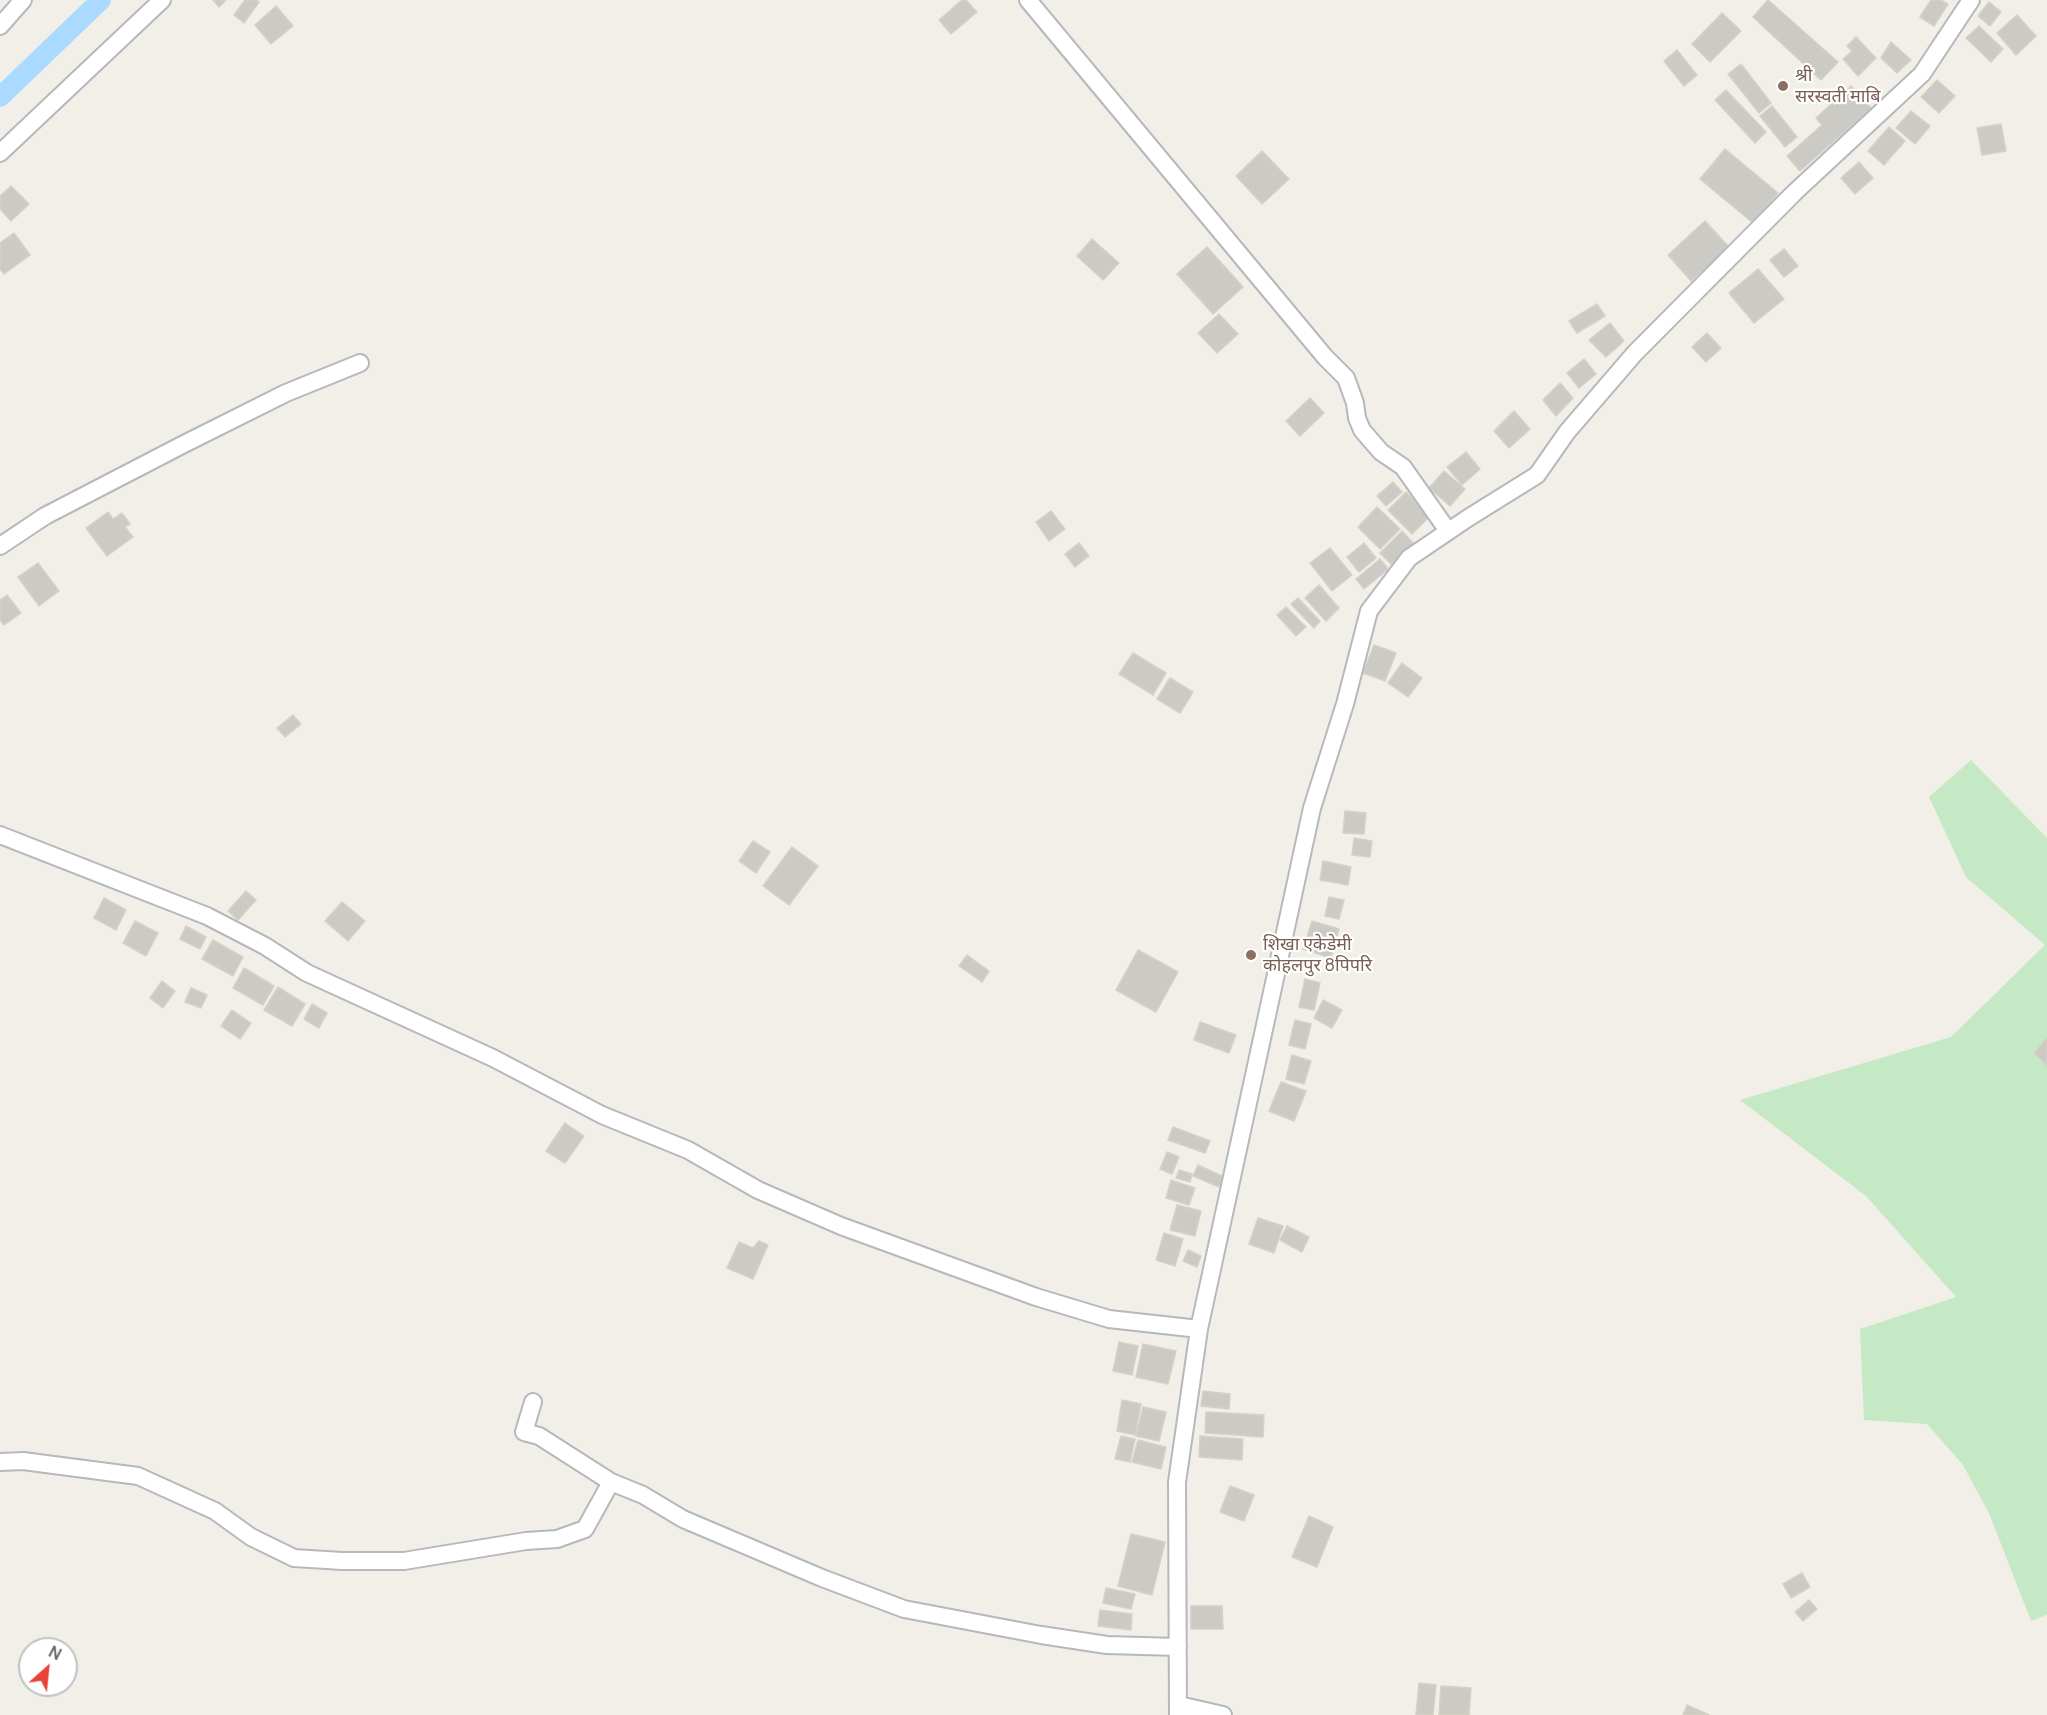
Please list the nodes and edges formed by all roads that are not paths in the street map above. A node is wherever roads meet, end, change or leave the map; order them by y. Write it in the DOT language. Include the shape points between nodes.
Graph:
graph roads {
  1 [pos="23,0"];
  2 [pos="162,0"];
  3 [pos="1028,0"];
  4 [pos="1971,0"];
  5 [pos="0,26"];
  6 [pos="0,153"];
  7 [pos="360,363"];
  8 [pos="1449,531"];
  9 [pos="0,546"];
  10 [pos="0,835"];
  11 [pos="1199,1329"];
  12 [pos="533,1402"];
  13 [pos="0,1462"];
  14 [pos="611,1482"];
  15 [pos="1178,1647"];
  16 [pos="1178,1710"];
  17 [pos="1223,1715"];
  1 -- 5 [label="street"];
  2 -- 6 [label="street"];
  3 -- 8 [label="street" via="1346,378 1362,430 1381,452 1403,467"];
  4 -- 8 [label="street" via="1922,74 1795,192 1635,353 1567,432 1537,475"];
  7 -- 9 [label="street" via="286,393 184,444 45,516"];
  8 -- 11 [label="street" via="1409,558 1369,611 1345,704 1311,808"];
  10 -- 11 [label="street" via="207,916 307,973 493,1058 602,1115 688,1150 758,1190 841,1226 1036,1297 1109,1319"];
  11 -- 15 [label="street" via="1177,1482"];
  12 -- 14 [label="street" via="524,1432 539,1436"];
  13 -- 14 [label="street" via="23,1461 138,1476 215,1511 251,1537 294,1558 342,1561 404,1561 557,1539 585,1529"];
  14 -- 15 [label="street" via="643,1495 683,1519 904,1609 1107,1645"];
  15 -- 16 [label="street"];
  16 -- 17 [label="street"];
}
